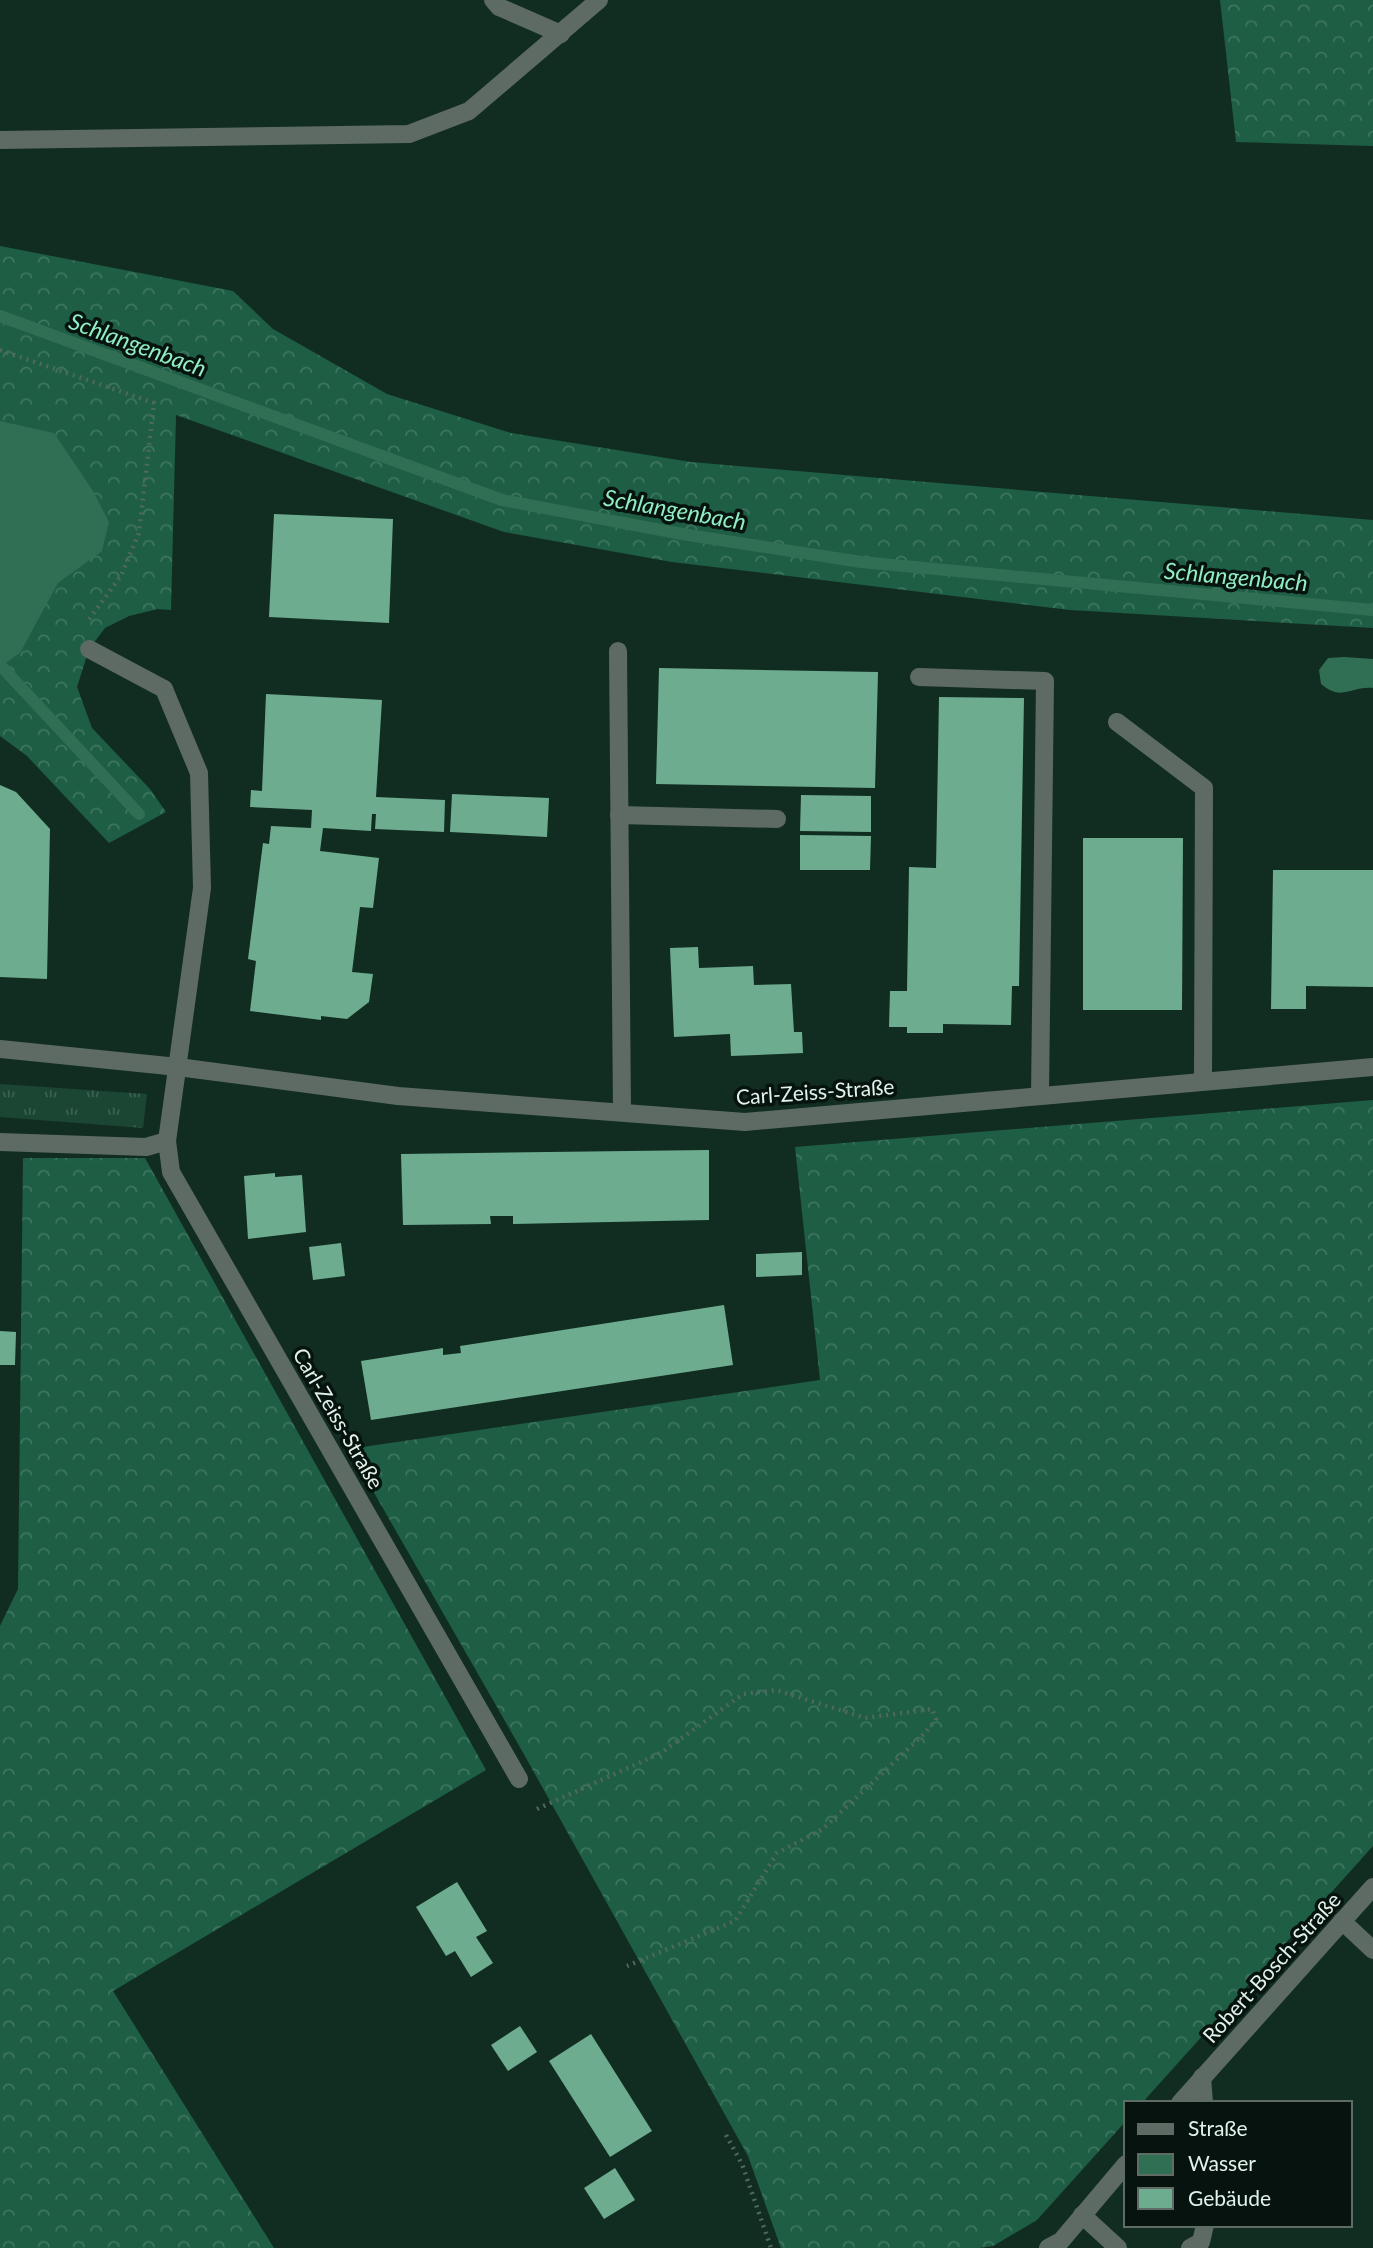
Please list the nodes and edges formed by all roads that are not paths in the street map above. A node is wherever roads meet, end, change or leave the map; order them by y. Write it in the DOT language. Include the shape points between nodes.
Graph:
graph roads {
  1 [pos="493,0"];
  2 [pos="598,0"];
  3 [pos="561,34"];
  4 [pos="0,141"];
  5 [pos="89,649"];
  6 [pos="618,652"];
  7 [pos="919,677"];
  8 [pos="1117,722"];
  9 [pos="619,815"];
  10 [pos="777,819"];
  11 [pos="0,1049"];
  12 [pos="1373,1067"];
  13 [pos="178,1068"];
  14 [pos="1203,1080"];
  15 [pos="1040,1096"];
  16 [pos="622,1112"];
  17 [pos="167,1141"];
  18 [pos="0,1142"];
  19 [pos="519,1779"];
  20 [pos="1373,1888"];
  21 [pos="1342,1922"];
  22 [pos="1373,1950"];
  23 [pos="1202,2077"];
  24 [pos="1182,2101"];
  25 [pos="1204,2101"];
  26 [pos="1124,2166"];
  27 [pos="1082,2215"];
  28 [pos="1204,2227"];
  29 [pos="1048,2248"];
  30 [pos="1118,2248"];
  31 [pos="1190,2248"];
  1 -- 3 [label="street" via="499,7"];
  2 -- 3 [label="street"];
  3 -- 4 [label="street" via="469,111 409,134"];
  5 -- 13 [label="street, Carl-Zeiss-Straße" via="164,689 199,773 202,888"];
  6 -- 9 [label="street"];
  7 -- 15 [label="street" via="1045,681"];
  8 -- 14 [label="street" via="1204,788"];
  9 -- 10 [label="street"];
  9 -- 16 [label="street"];
  11 -- 13 [label="street, Carl-Zeiss-Straße"];
  12 -- 14 [label="street, Carl-Zeiss-Straße"];
  13 -- 16 [label="street, Carl-Zeiss-Straße" via="398,1096"];
  13 -- 17 [label="street, Carl-Zeiss-Straße"];
  14 -- 15 [label="street, Carl-Zeiss-Straße"];
  15 -- 16 [label="street, Carl-Zeiss-Straße" via="746,1122"];
  17 -- 18 [label="street" via="146,1147"];
  17 -- 19 [label="street, Carl-Zeiss-Straße" via="171,1172"];
  20 -- 21 [label="street, Robert-Bosch-Straße"];
  21 -- 22 [label="street"];
  21 -- 23 [label="street, Robert-Bosch-Straße"];
  23 -- 24 [label="street, Robert-Bosch-Straße"];
  23 -- 25 [label="street"];
  26 -- 27 [label="street"];
  27 -- 29 [label="street"];
  27 -- 30 [label="street"];
  28 -- 31 [label="street" via="1200,2242"];
}
